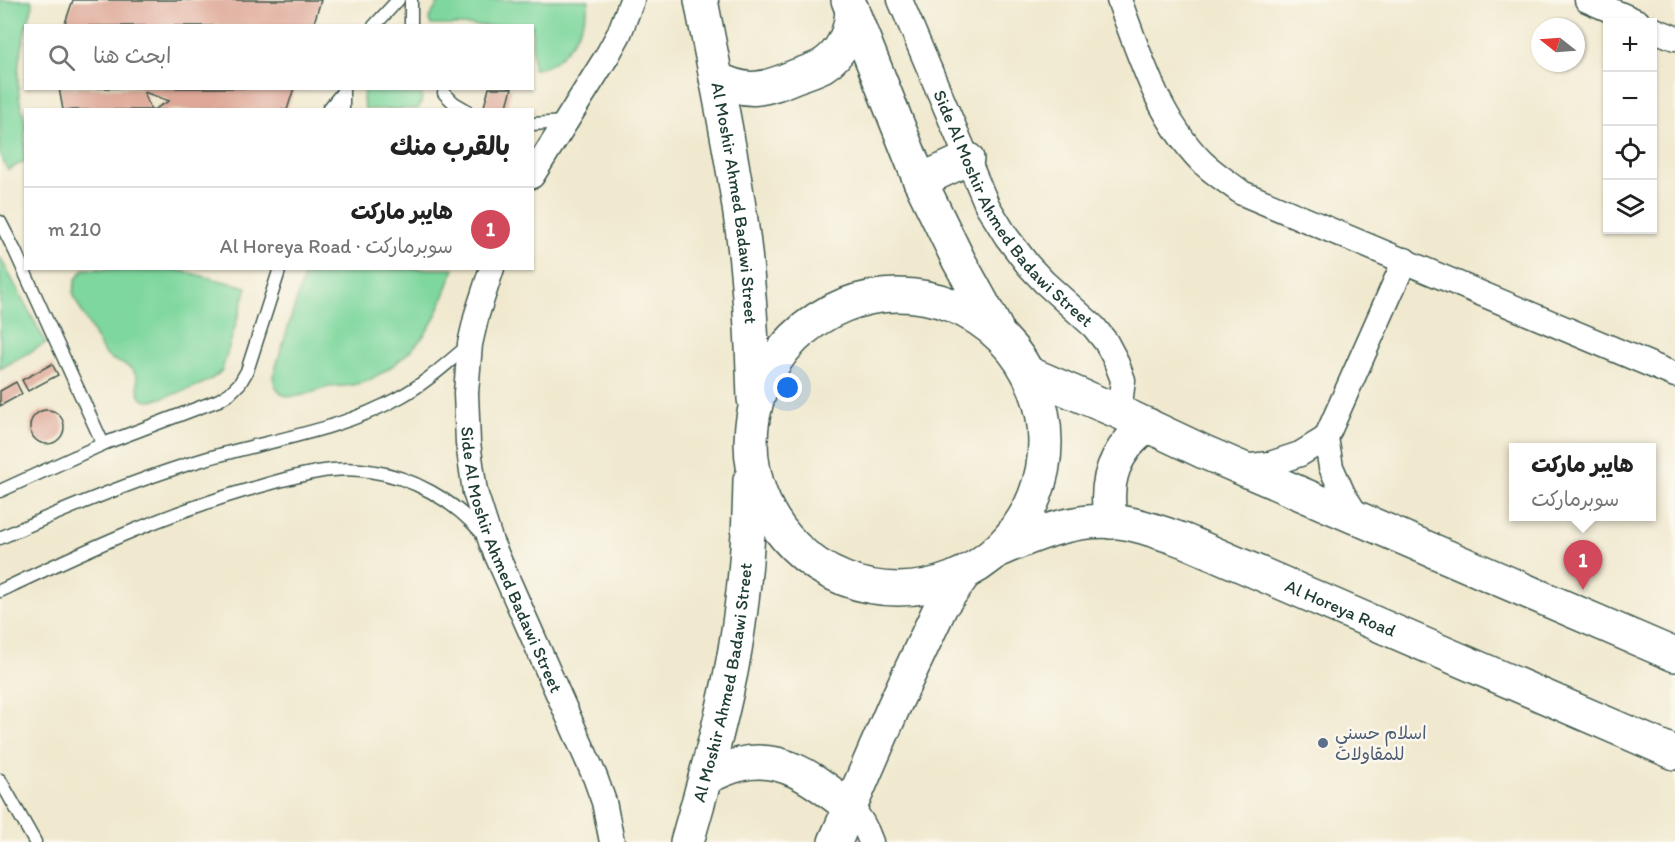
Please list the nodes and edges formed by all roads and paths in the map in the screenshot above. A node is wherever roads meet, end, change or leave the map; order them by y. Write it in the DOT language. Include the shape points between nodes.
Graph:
graph roads {
  1 [pos="398,0"];
  2 [pos="411,0"];
  3 [pos="632,0"];
  4 [pos="701,0"];
  5 [pos="900,0"];
  6 [pos="1119,0"];
  7 [pos="1587,0"];
  8 [pos="850,5"];
  9 [pos="1629,18"];
  10 [pos="376,24"];
  11 [pos="411,24"];
  12 [pos="1657,31"];
  13 [pos="1675,39"];
  14 [pos="716,78"];
  15 [pos="343,91"];
  16 [pos="443,91"];
  17 [pos="330,108"];
  18 [pos="343,108"];
  19 [pos="443,108"];
  20 [pos="463,108"];
  21 [pos="565,122"];
  22 [pos="534,124"];
  23 [pos="967,159"];
  24 [pos="534,172"];
  25 [pos="920,181"];
  26 [pos="0,222"];
  27 [pos="1405,260"];
  28 [pos="279,270"];
  29 [pos="491,270"];
  30 [pos="1002,338"];
  31 [pos="470,344"];
  32 [pos="1028,373"];
  33 [pos="1675,375"];
  34 [pos="755,407"];
  35 [pos="1133,418"];
  36 [pos="1326,438"];
  37 [pos="103,444"];
  38 [pos="751,451"];
  39 [pos="1240,467"];
  40 [pos="0,491"];
  41 [pos="1359,519"];
  42 [pos="1111,522"];
  43 [pos="0,538"];
  44 [pos="491,543"];
  45 [pos="997,551"];
  46 [pos="964,574"];
  47 [pos="0,591"];
  48 [pos="1675,655"];
  49 [pos="1675,753"];
  50 [pos="706,777"];
  51 [pos="0,780"];
  52 [pos="851,808"];
  53 [pos="35,842"];
  54 [pos="612,842"];
  55 [pos="687,842"];
  56 [pos="835,842"];
  57 [pos="871,842"];
  1 -- 10 [label="lane"];
  2 -- 11 [label="lane"];
  3 -- 21 [label="street" via="615,41"];
  4 -- 14 [label="street, Al Moshir Ahmed Badawi Street"];
  5 -- 23 [label="street, Side Al Moshir Ahmed Badawi Street"];
  6 -- 27 [label="street" via="1170,121 1202,161 1242,193"];
  7 -- 9 [label="street"];
  8 -- 14 [label="street" via="847,36 833,58 822,66 771,87 736,87"];
  8 -- 25 [label="street"];
  12 -- 13 [label="street"];
  14 -- 34 [label="street, Al Moshir Ahmed Badawi Street" via="748,274"];
  15 -- 17 [label="lane"];
  15 -- 18 [label="lane"];
  16 -- 19 [label="lane"];
  16 -- 20 [label="lane"];
  21 -- 22 [label="lane"];
  21 -- 24 [label="street"];
  23 -- 25 [label="street"];
  23 -- 35 [label="street, Side Al Moshir Ahmed Badawi Street" via="1006,236 1044,282 1106,342 1123,380"];
  25 -- 30 [label="street" via="958,261"];
  26 -- 37 [label="lane"];
  27 -- 33 [label="street"];
  27 -- 36 [label="street"];
  28 -- 37 [label="lane" via="252,358 240,383 230,393"];
  29 -- 31 [label="street, Side Al Moshir Ahmed Badawi Street"];
  30 -- 32 [label="street"];
  30 -- 34 [label="street" via="975,316 944,302 910,295 875,296 842,306 812,322 786,346 767,375"];
  31 -- 43 [label="lane" via="428,380 374,411 156,474"];
  31 -- 44 [label="street, Side Al Moshir Ahmed Badawi Street" via="466,393 468,443 475,492"];
  32 -- 35 [label="street"];
  32 -- 45 [label="street" via="1043,421 1041,476 1017,529"];
  34 -- 38 [label="street"];
  35 -- 39 [label="street"];
  35 -- 42 [label="street" via="1134,435 1110,476"];
  36 -- 39 [label="street" via="1300,454 1270,464"];
  36 -- 41 [label="street" via="1331,467"];
  37 -- 40 [label="lane"];
  38 -- 46 [label="street" via="757,487 772,520 795,549 824,571 858,585 894,590 930,586"];
  38 -- 50 [label="street, Al Moshir Ahmed Badawi Street" via="740,616"];
  39 -- 41 [label="street"];
  41 -- 48 [label="street"];
  42 -- 45 [label="street, Al Horeya Road" via="1082,521 1034,534"];
  42 -- 49 [label="street, Al Horeya Road" via="1185,541"];
  44 -- 47 [label="lane" via="471,521 424,488 397,477 340,469 296,476 175,513"];
  44 -- 54 [label="street, Side Al Moshir Ahmed Badawi Street" via="595,777"];
  45 -- 46 [label="street"];
  46 -- 52 [label="street" via="941,606"];
  50 -- 52 [label="street" via="741,764 777,764 810,778"];
  50 -- 55 [label="street, Al Moshir Ahmed Badawi Street"];
  51 -- 53 [label="lane"];
  52 -- 56 [label="street"];
  52 -- 57 [label="street"];
}
